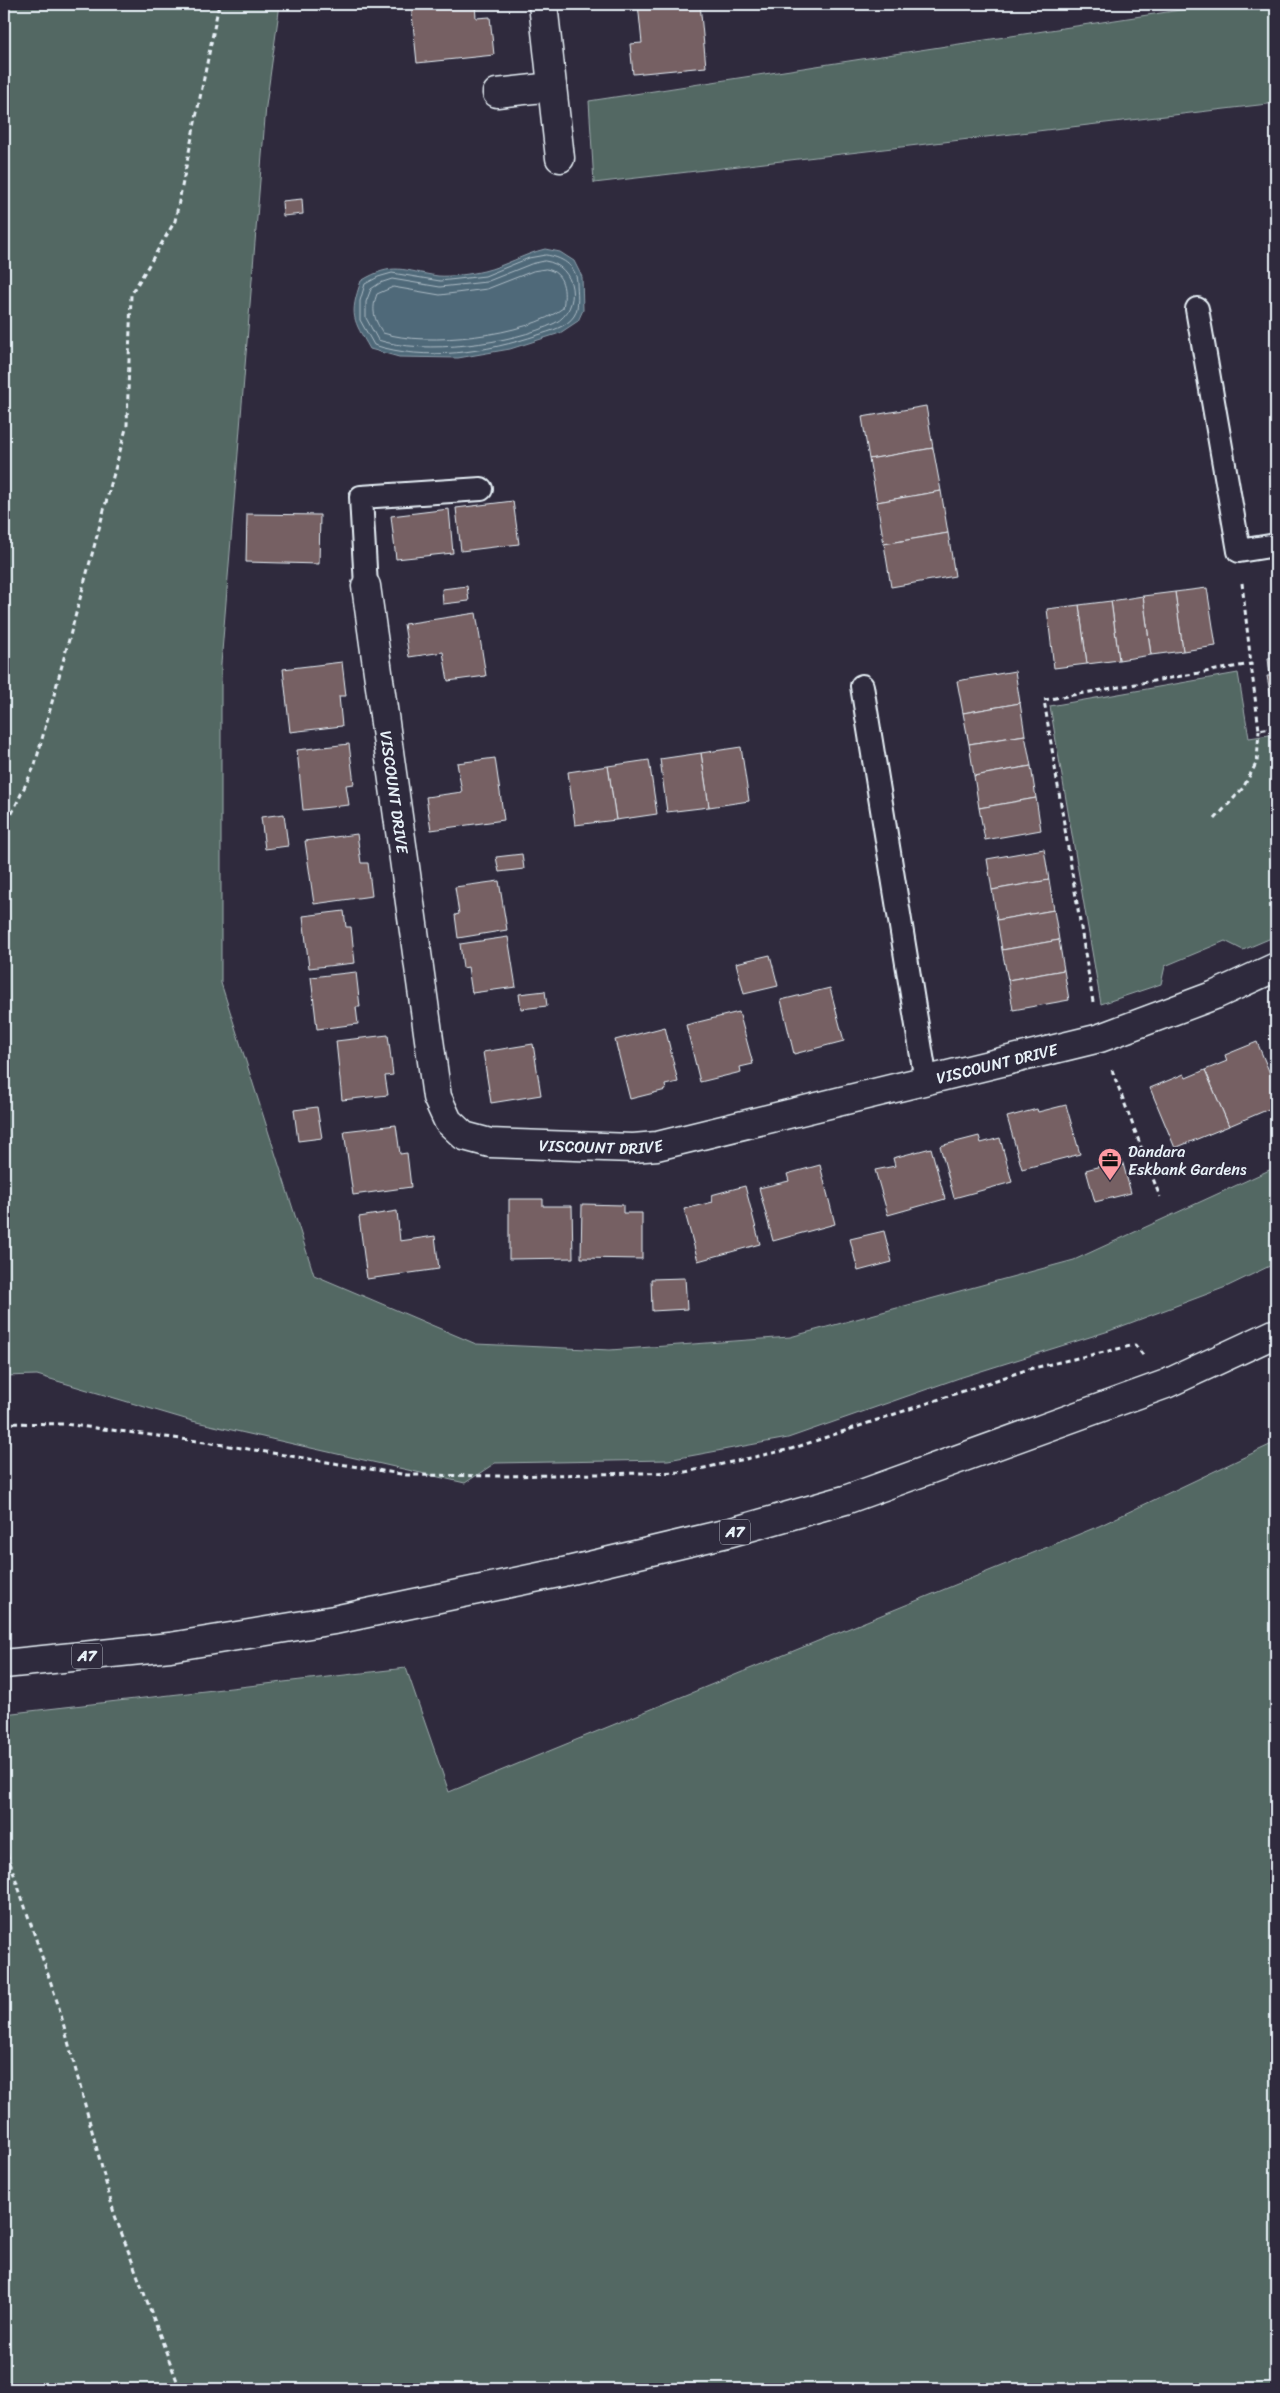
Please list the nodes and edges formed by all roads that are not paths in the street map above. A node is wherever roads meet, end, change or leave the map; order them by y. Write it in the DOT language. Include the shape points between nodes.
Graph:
graph roads {
  1 [pos="543,4"];
  2 [pos="552,87"];
  3 [pos="497,93"];
  4 [pos="560,158"];
  5 [pos="1198,309"];
  6 [pos="481,489"];
  7 [pos="1276,545"];
  8 [pos="366,586"];
  9 [pos="862,686"];
  10 [pos="1276,967"];
  11 [pos="926,1081"];
  12 [pos="1276,1334"];
  13 [pos="4,1664"];
  1 -- 2 [label="street"];
  2 -- 3 [label="street"];
  2 -- 4 [label="street"];
  5 -- 7 [label="lane" via="1239,551"];
  6 -- 8 [label="lane" via="361,497"];
  8 -- 11 [label="street, VISCOUNT DRIVE" via="437,1097 448,1121 464,1136 490,1143 657,1146"];
  9 -- 11 [label="lane"];
  10 -- 11 [label="street, VISCOUNT DRIVE" via="1100,1038"];
  12 -- 13 [label="street, A7" via="1166,1384 845,1500 728,1534 334,1620 170,1647"];
}
